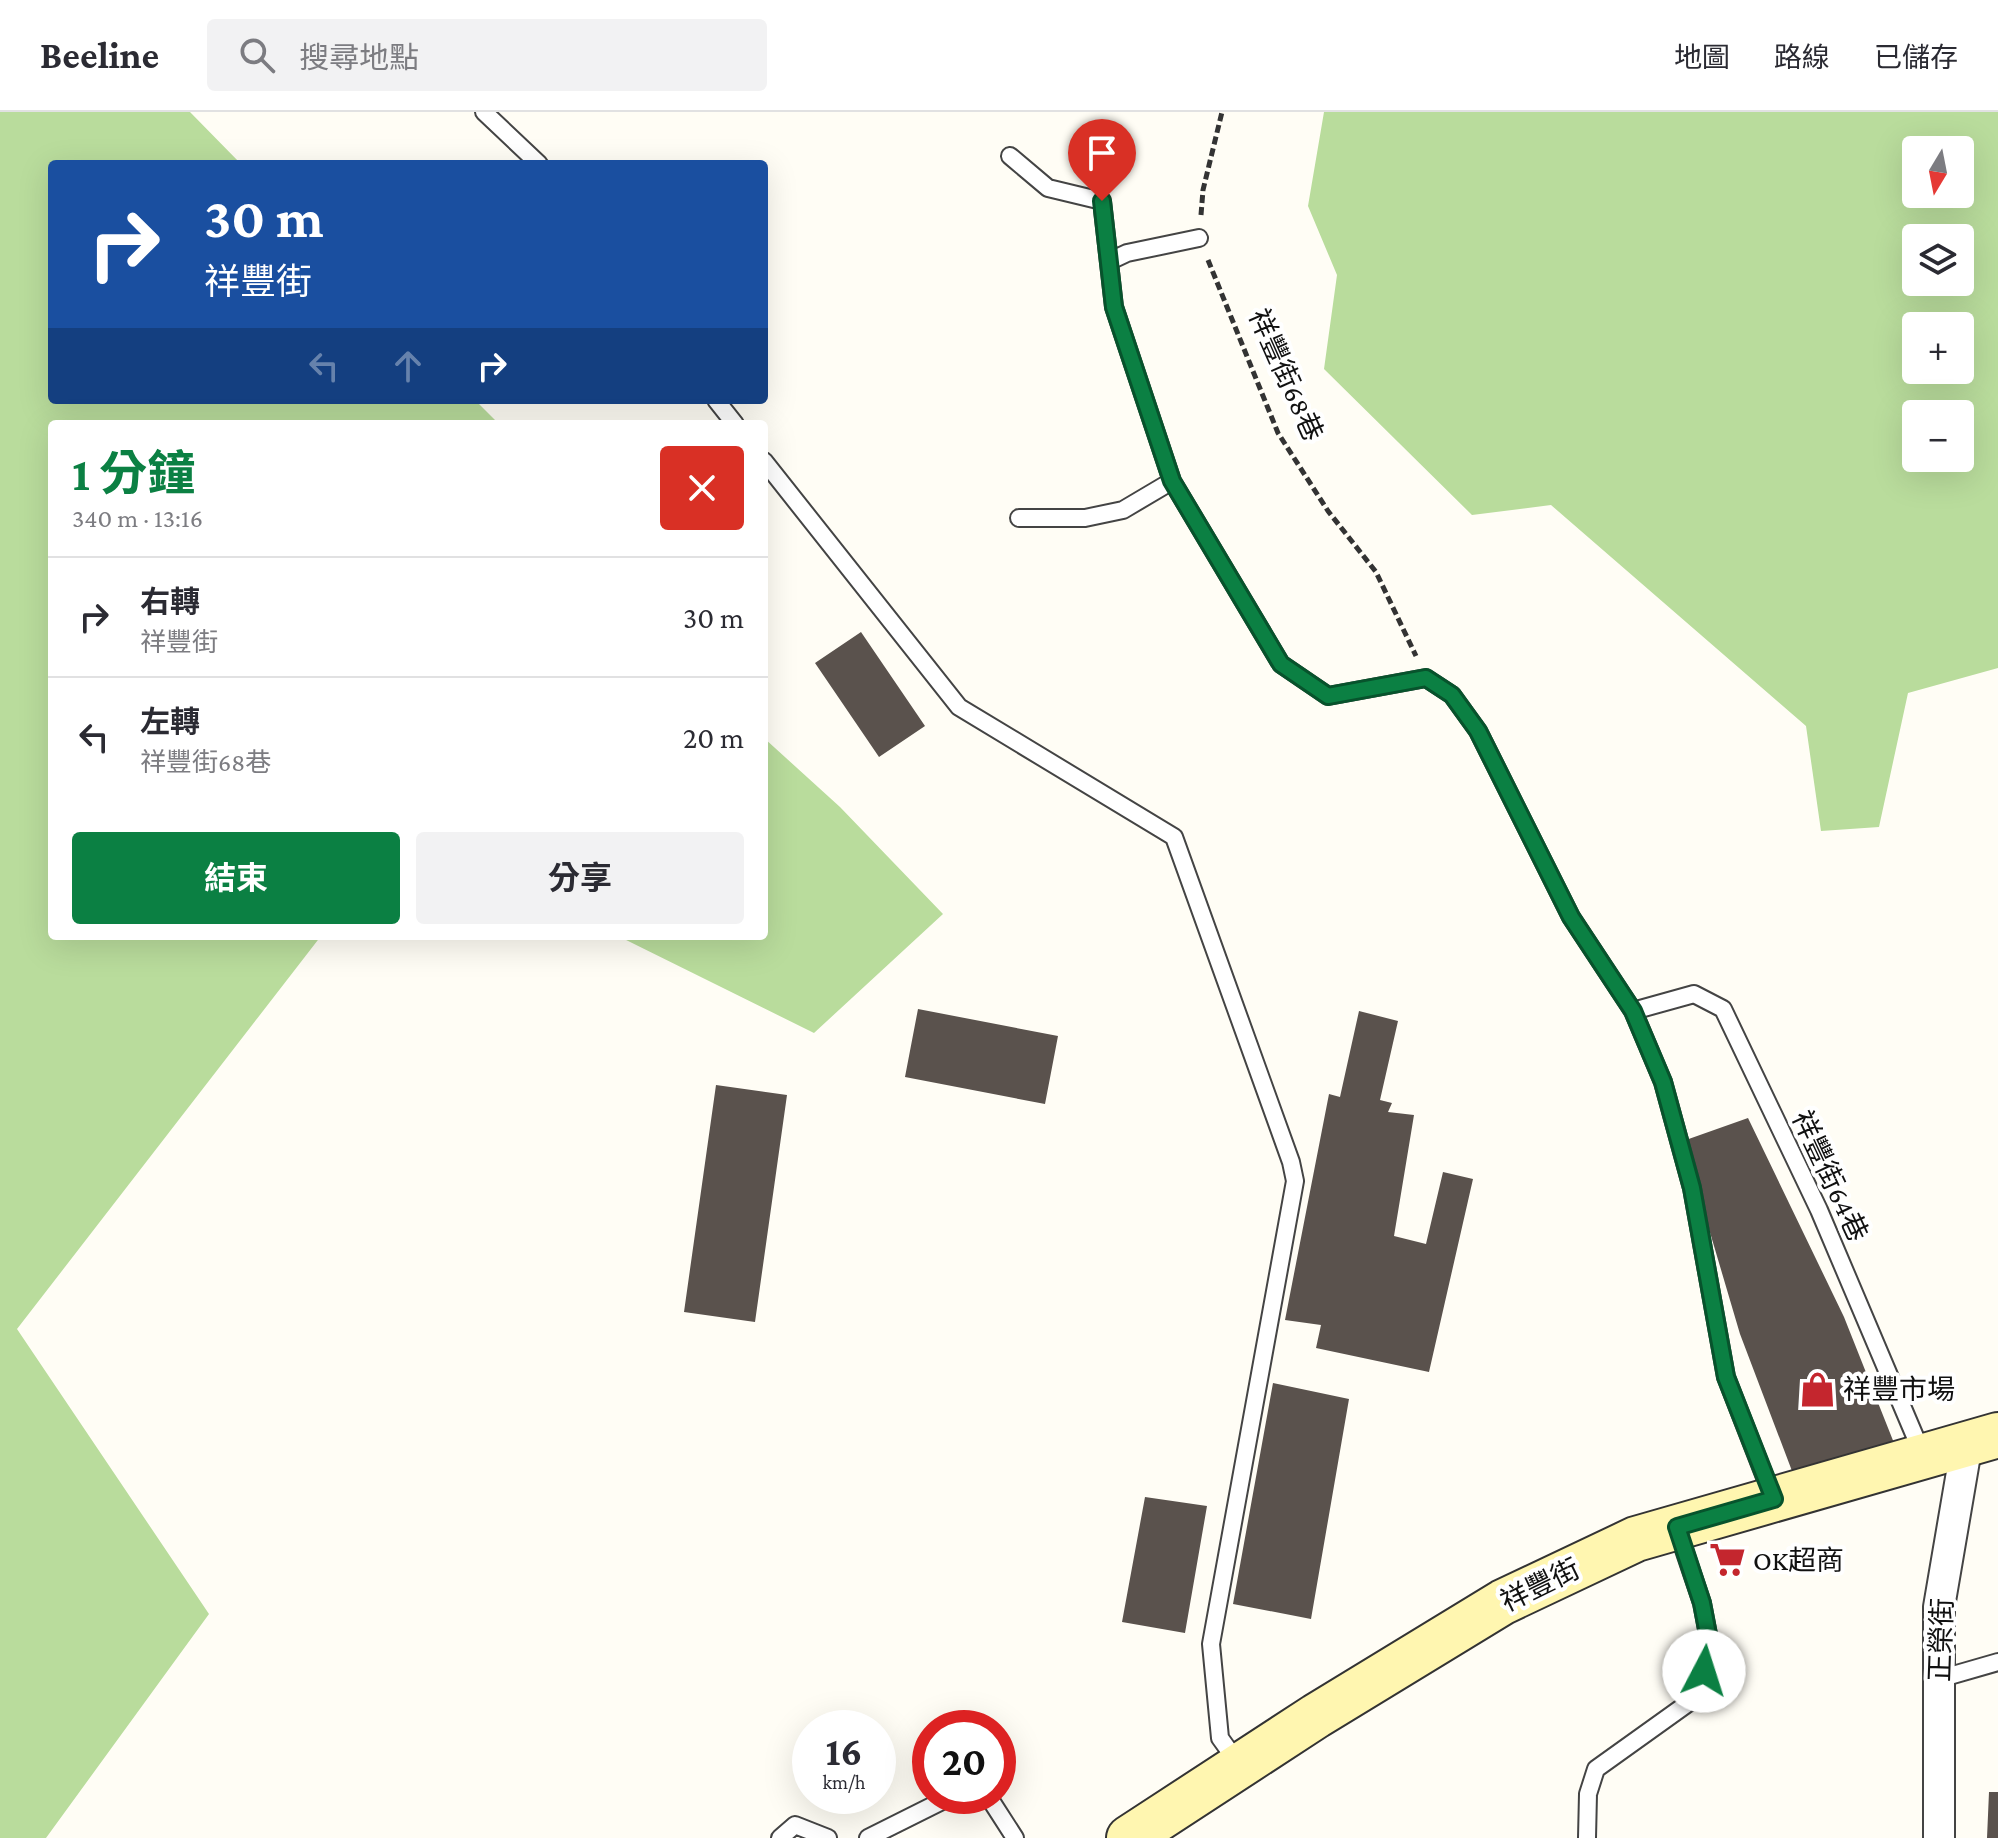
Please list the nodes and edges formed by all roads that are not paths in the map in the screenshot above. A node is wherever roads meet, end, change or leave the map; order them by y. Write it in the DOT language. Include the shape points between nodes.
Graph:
graph roads {
  1 [pos="484,112"];
  2 [pos="1010,156"];
  3 [pos="535,160"];
  4 [pos="1199,238"];
  5 [pos="1110,261"];
  6 [pos="719,404"];
  7 [pos="732,420"];
  8 [pos="768,466"];
  9 [pos="1172,481"];
  10 [pos="1019,518"];
  11 [pos="1633,1011"];
  12 [pos="1982,1439"];
  13 [pos="1922,1455"];
  14 [pos="1774,1499"];
  15 [pos="1677,1527"];
  16 [pos="1998,1662"];
  17 [pos="1939,1679"];
  18 [pos="1241,1767"];
  19 [pos="916,1814"];
  20 [pos="1000,1814"];
  21 [pos="780,1838"];
  22 [pos="828,1838"];
  23 [pos="868,1838"];
  24 [pos="1015,1838"];
  25 [pos="1129,1838"];
  26 [pos="1587,1838"];
  27 [pos="1939,1838"];
  1 -- 3 [label="lane"];
  2 -- 5 [label="lane" via="1048,188 1102,201"];
  4 -- 5 [label="lane"];
  5 -- 9 [label="lane" via="1114,307"];
  6 -- 7 [label="lane"];
  8 -- 18 [label="lane" via="959,707 1174,837 1295,1181 1211,1644 1220,1738"];
  9 -- 10 [label="lane" via="1123,510 1085,518"];
  9 -- 11 [label="lane" via="1281,664 1328,696 1426,678 1452,695 1478,731 1571,917"];
  11 -- 13 [label="lane, 祥豐街64巷" via="1694,994 1723,1009 1819,1210"];
  11 -- 14 [label="lane" via="1663,1082 1692,1188 1726,1377"];
  12 -- 13 [label="street, 祥豐街"];
  12 -- 17 [label="street, 正榮街" via="1939,1607"];
  13 -- 14 [label="street, 祥豐街"];
  14 -- 15 [label="street, 祥豐街"];
  15 -- 18 [label="street, 祥豐街" via="1636,1539 1503,1602"];
  15 -- 26 [label="lane" via="1710,1645 1698,1696 1596,1769 1588,1794"];
  16 -- 17 [label="lane"];
  17 -- 27 [label="street, 正榮街"];
  18 -- 25 [label="street, 祥豐街"];
  19 -- 23 [label="lane"];
  20 -- 24 [label="lane"];
  21 -- 22 [label="lane" via="795,1825"];
}
